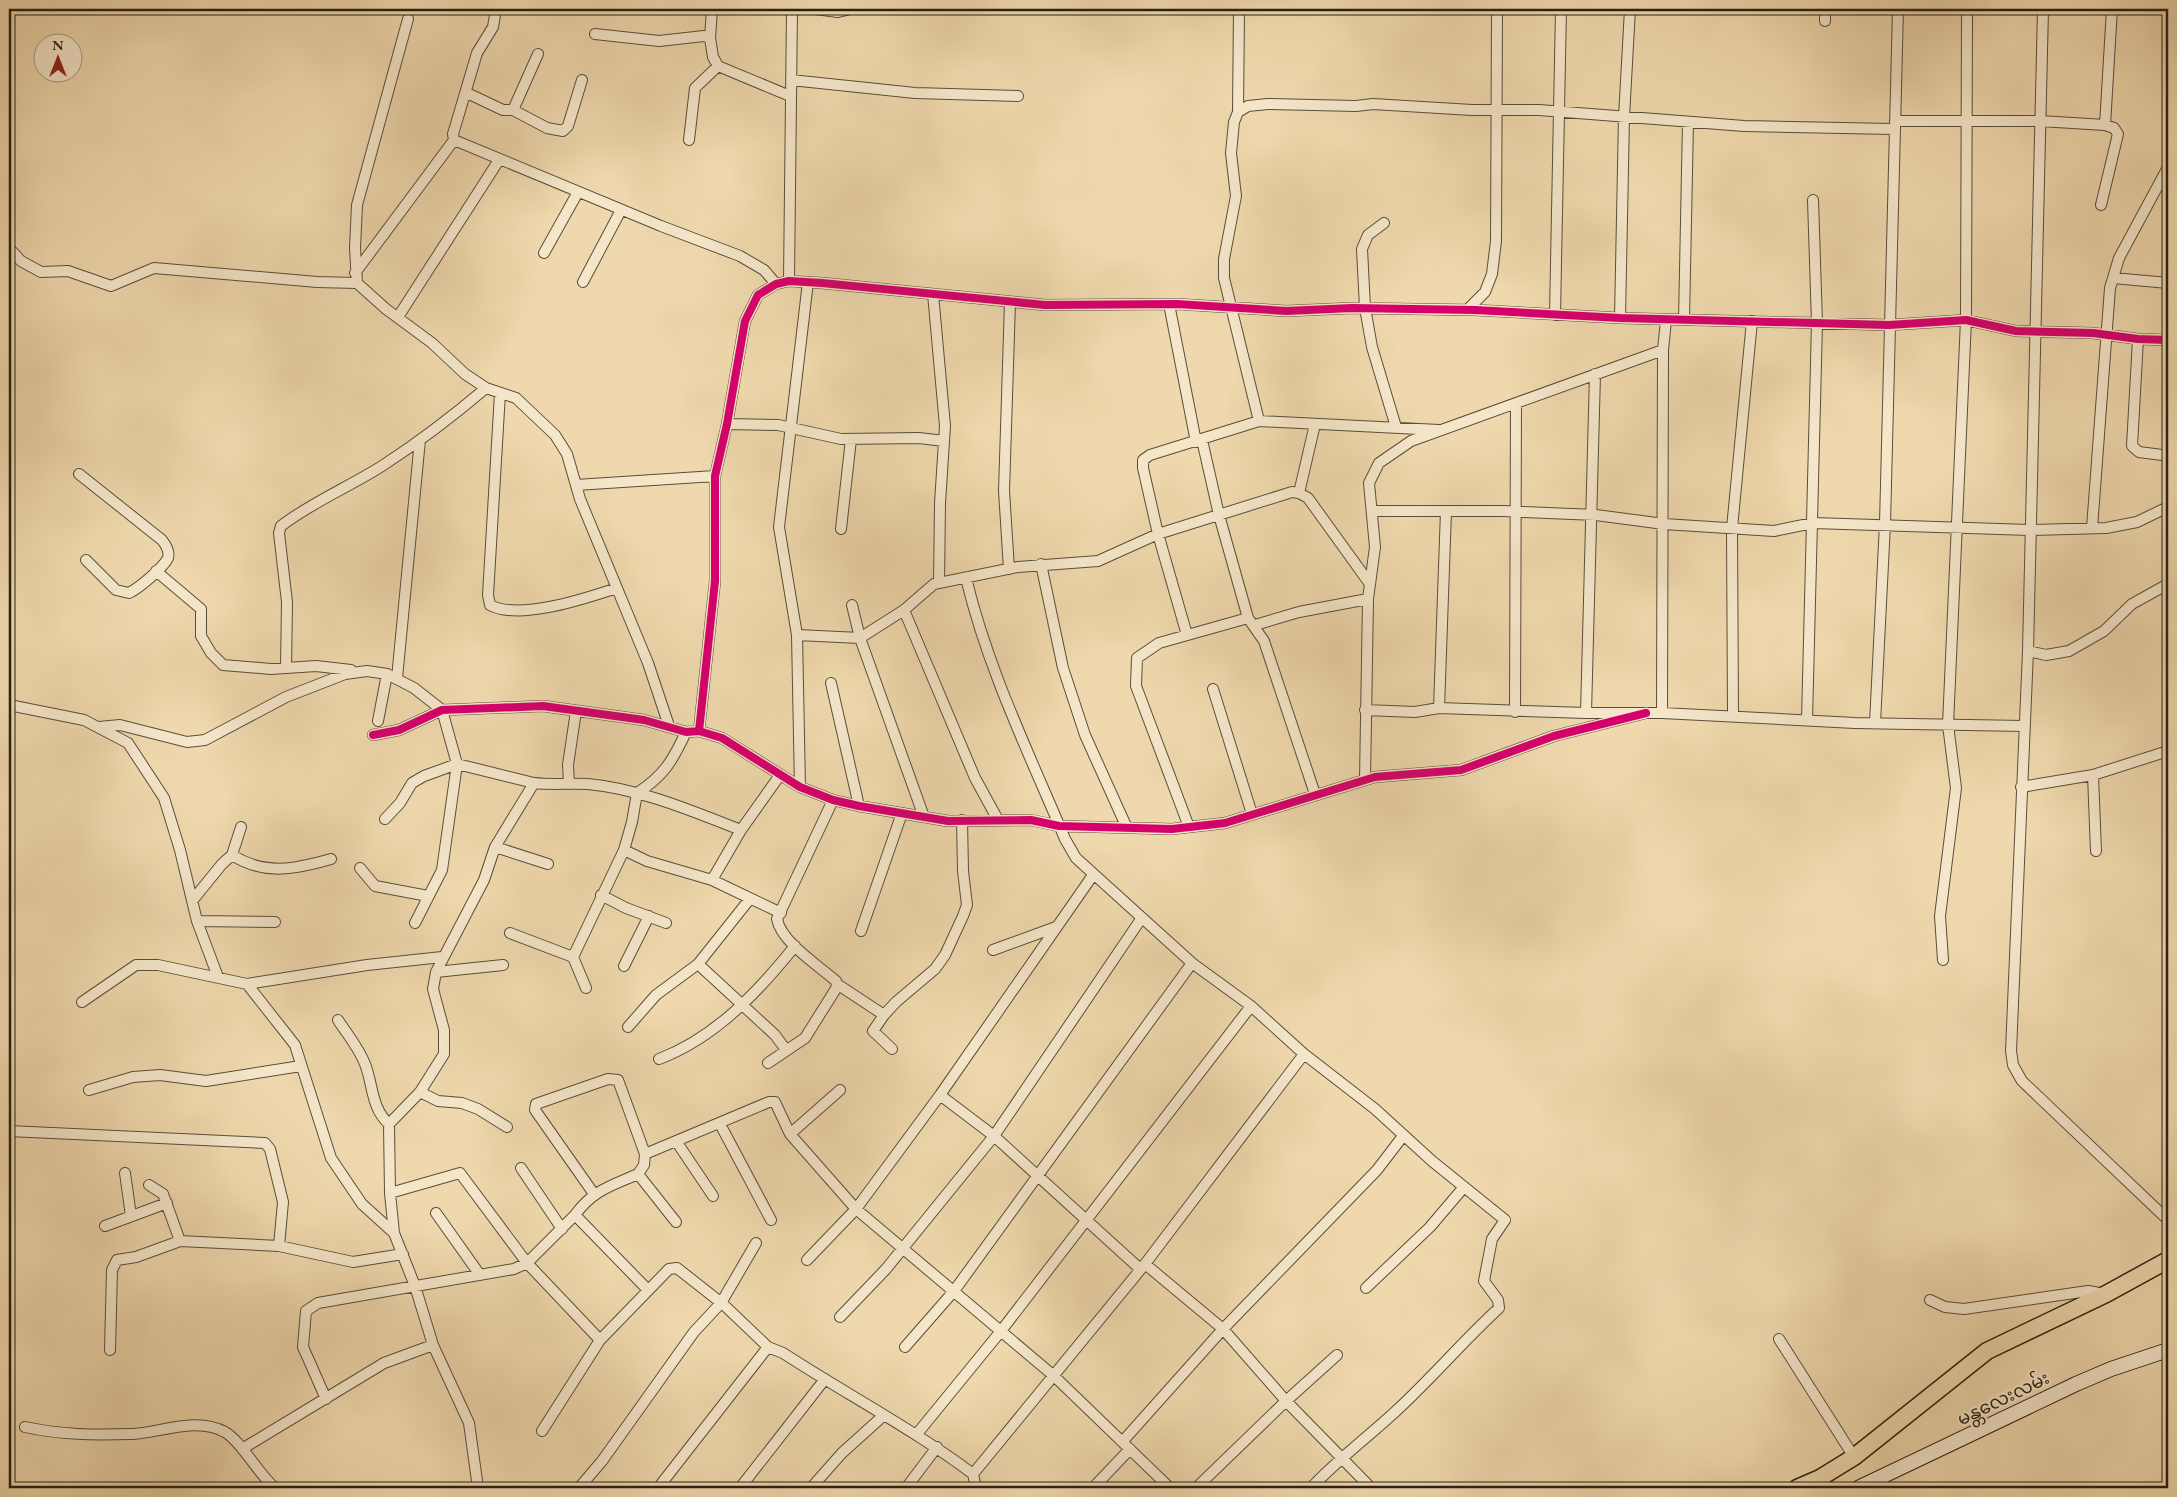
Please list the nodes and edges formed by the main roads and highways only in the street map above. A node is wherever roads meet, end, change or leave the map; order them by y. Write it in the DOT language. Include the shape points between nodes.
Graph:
graph roads {
  1 [pos="2168,1260"];
  2 [pos="2168,1350"];
  3 [pos="1797,1488"];
  4 [pos="1858,1488"];
  1 -- 3 [label="main road" via="1987,1352 1854,1457"];
  2 -- 4 [label="main road, မန္တလေးလမ်း" via="2111,1368"];
}
